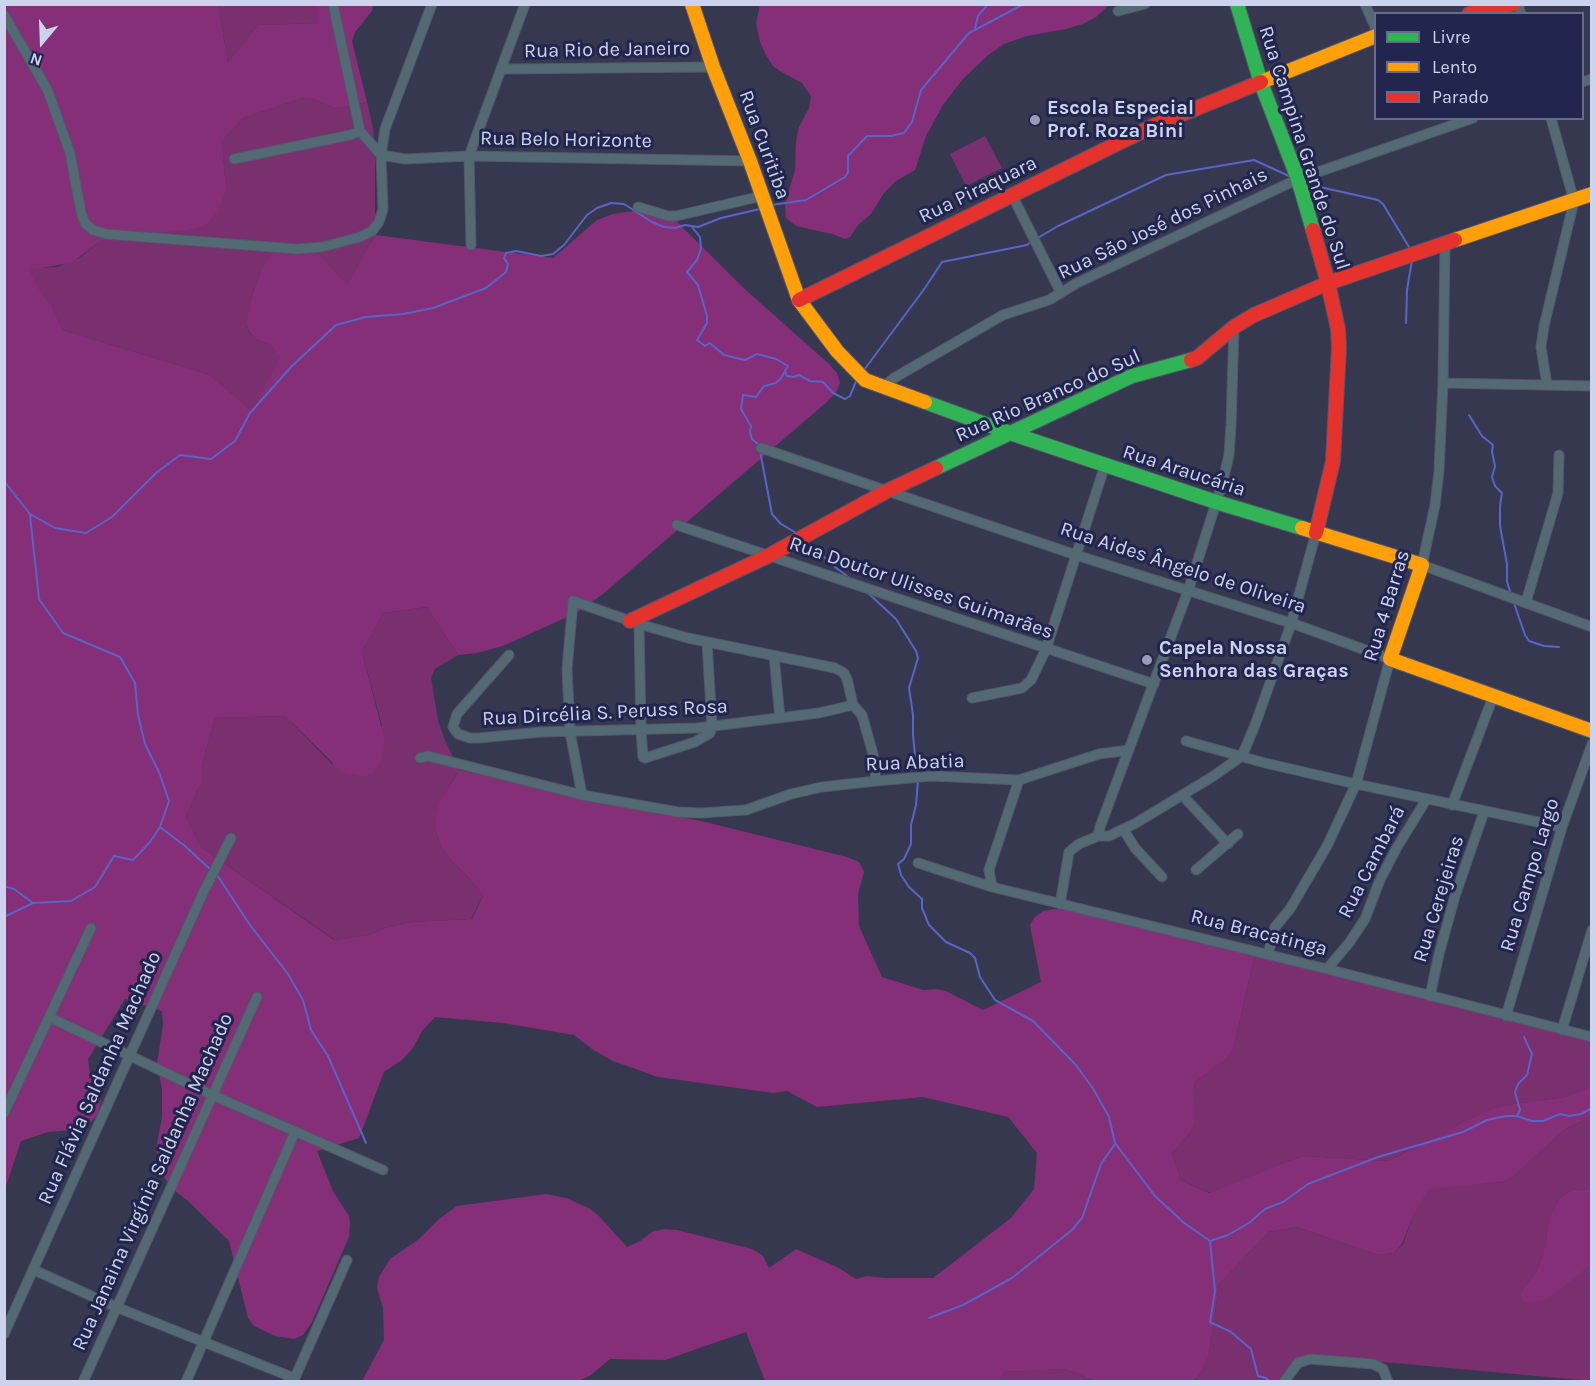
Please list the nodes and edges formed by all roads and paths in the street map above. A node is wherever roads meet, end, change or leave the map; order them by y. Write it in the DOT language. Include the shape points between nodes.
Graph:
graph roads {
  1 [pos="333,4"];
  2 [pos="432,4"];
  3 [pos="525,4"];
  4 [pos="692,4"];
  5 [pos="1144,4"];
  6 [pos="1237,4"];
  7 [pos="1365,4"];
  8 [pos="1513,4"];
  9 [pos="1118,11"];
  10 [pos="1476,12"];
  11 [pos="4,15"];
  12 [pos="1374,24"];
  13 [pos="1374,37"];
  14 [pos="713,67"];
  15 [pos="502,69"];
  16 [pos="1261,83"];
  17 [pos="1467,120"];
  18 [pos="1552,120"];
  19 [pos="360,131"];
  20 [pos="381,155"];
  21 [pos="469,156"];
  22 [pos="234,159"];
  23 [pos="750,161"];
  24 [pos="1298,179"];
  25 [pos="1012,195"];
  26 [pos="1592,195"];
  27 [pos="762,196"];
  28 [pos="1574,201"];
  29 [pos="638,207"];
  30 [pos="1444,243"];
  31 [pos="471,246"];
  32 [pos="1328,283"];
  33 [pos="1061,293"];
  34 [pos="799,300"];
  35 [pos="1234,327"];
  36 [pos="1443,383"];
  37 [pos="1547,385"];
  38 [pos="1592,386"];
  39 [pos="882,388"];
  40 [pos="1010,433"];
  41 [pos="761,448"];
  42 [pos="1559,455"];
  43 [pos="1105,465"];
  44 [pos="887,491"];
  45 [pos="1215,502"];
  46 [pos="676,525"];
  47 [pos="1316,533"];
  48 [pos="1076,555"];
  49 [pos="768,556"];
  50 [pos="1422,566"];
  51 [pos="1188,591"];
  52 [pos="1526,602"];
  53 [pos="635,622"];
  54 [pos="1291,624"];
  55 [pos="1592,627"];
  56 [pos="707,642"];
  57 [pos="1046,649"];
  58 [pos="509,655"];
  59 [pos="774,656"];
  60 [pos="1389,659"];
  61 [pos="1154,684"];
  62 [pos="1493,697"];
  63 [pos="972,698"];
  64 [pos="853,705"];
  65 [pos="780,718"];
  66 [pos="712,726"];
  67 [pos="641,730"];
  68 [pos="1592,731"];
  69 [pos="570,732"];
  70 [pos="1186,741"];
  71 [pos="1592,744"];
  72 [pos="1129,750"];
  73 [pos="1242,756"];
  74 [pos="420,758"];
  75 [pos="1019,780"];
  76 [pos="876,781"];
  77 [pos="1356,784"];
  78 [pos="582,795"];
  79 [pos="1182,795"];
  80 [pos="1426,800"];
  81 [pos="1452,806"];
  82 [pos="1484,812"];
  83 [pos="1562,827"];
  84 [pos="1123,829"];
  85 [pos="1238,834"];
  86 [pos="1098,836"];
  87 [pos="231,838"];
  88 [pos="1228,844"];
  89 [pos="918,863"];
  90 [pos="1196,870"];
  91 [pos="1162,877"];
  92 [pos="992,887"];
  93 [pos="1060,904"];
  94 [pos="91,928"];
  95 [pos="1592,930"];
  96 [pos="1268,954"];
  97 [pos="1327,969"];
  98 [pos="1430,996"];
  99 [pos="257,997"];
  100 [pos="1506,1016"];
  101 [pos="50,1017"];
  102 [pos="1562,1030"];
  103 [pos="1592,1037"];
  104 [pos="129,1055"];
  105 [pos="212,1095"];
  106 [pos="4,1113"];
  107 [pos="295,1132"];
  108 [pos="383,1170"];
  109 [pos="347,1260"];
  110 [pos="34,1270"];
  111 [pos="116,1307"];
  112 [pos="4,1334"];
  113 [pos="204,1343"];
  114 [pos="293,1380"];
  115 [pos="83,1382"];
  116 [pos="186,1382"];
  117 [pos="1284,1382"];
  118 [pos="1388,1382"];
  1 -- 19 [label="street"];
  2 -- 20 [label="street" via="385,129"];
  3 -- 15 [label="street"];
  4 -- 14 [label="street, Rua Curitiba"];
  5 -- 9 [label="street"];
  6 -- 16 [label="street, Rua Campina Grande do Sul"];
  7 -- 12 [label="street"];
  8 -- 10 [label="street"];
  11 -- 20 [label="street" via="48,91 70,153 81,212 93,230 272,248 322,247 360,237 379,222"];
  13 -- 16 [label="street, Rua Piraquara"];
  14 -- 15 [label="street, Rua Rio de Janeiro"];
  14 -- 23 [label="street, Rua Curitiba"];
  15 -- 21 [label="street"];
  16 -- 24 [label="street, Rua Campina Grande do Sul"];
  16 -- 25 [label="street, Rua Piraquara" via="1153,126"];
  17 -- 24 [label="street, Rua São José dos Pinhais"];
  18 -- 28 [label="street"];
  19 -- 20 [label="street"];
  19 -- 22 [label="street"];
  20 -- 21 [label="street, Rua Belo Horizonte" via="405,159"];
  21 -- 23 [label="street, Rua Belo Horizonte"];
  21 -- 31 [label="street"];
  23 -- 27 [label="street, Rua Curitiba"];
  24 -- 32 [label="street, Rua Campina Grande do Sul"];
  24 -- 33 [label="street, Rua São José dos Pinhais"];
  25 -- 33 [label="street"];
  25 -- 34 [label="street, Rua Piraquara"];
  26 -- 28 [label="street, Rua Rio Branco do Sul"];
  27 -- 29 [label="street" via="676,216"];
  27 -- 34 [label="street, Rua Curitiba"];
  28 -- 30 [label="street, Rua Rio Branco do Sul"];
  28 -- 37 [label="street" via="1541,346"];
  30 -- 32 [label="street, Rua Rio Branco do Sul"];
  30 -- 36 [label="street, Rua 4 Barras"];
  32 -- 35 [label="street, Rua Rio Branco do Sul"];
  32 -- 47 [label="street, Rua Campina Grande do Sul" via="1339,347 1333,461"];
  33 -- 39 [label="street, Rua São José dos Pinhais" via="1003,315"];
  34 -- 39 [label="street, Rua Araucária" via="837,351 865,380"];
  35 -- 40 [label="street, Rua Rio Branco do Sul" via="1197,358 1132,376"];
  35 -- 45 [label="street" via="1229,455"];
  36 -- 37 [label="street"];
  36 -- 50 [label="street, Rua 4 Barras" via="1439,471"];
  37 -- 38 [label="street"];
  39 -- 40 [label="street, Rua Araucária"];
  40 -- 43 [label="street, Rua Araucária"];
  40 -- 44 [label="street, Rua Rio Branco do Sul"];
  41 -- 44 [label="street, Rua Aides Ângelo de Oliveira"];
  42 -- 52 [label="street" via="1558,494"];
  43 -- 45 [label="street, Rua Araucária"];
  43 -- 48 [label="street"];
  44 -- 48 [label="street, Rua Aides Ângelo de Oliveira"];
  44 -- 49 [label="street, Rua Rio Branco do Sul"];
  45 -- 47 [label="street, Rua Araucária"];
  45 -- 51 [label="street"];
  46 -- 49 [label="street, Rua Doutor Ulisses Guimarães"];
  47 -- 50 [label="street, Rua Araucária"];
  47 -- 54 [label="street, Rua Campina Grande do Sul"];
  48 -- 51 [label="street, Rua Aides Ângelo de Oliveira"];
  48 -- 57 [label="street"];
  49 -- 53 [label="street, Rua Rio Branco do Sul"];
  49 -- 57 [label="street, Rua Doutor Ulisses Guimarães"];
  50 -- 52 [label="street, Rua Araucária"];
  50 -- 60 [label="street, Rua 4 Barras"];
  51 -- 54 [label="street, Rua Aides Ângelo de Oliveira"];
  51 -- 61 [label="street"];
  52 -- 55 [label="street, Rua Araucária"];
  53 -- 56 [label="street"];
  53 -- 67 [label="street"];
  53 -- 69 [label="street" via="573,601 567,669"];
  54 -- 60 [label="street, Rua Aides Ângelo de Oliveira"];
  54 -- 73 [label="street, Rua Campina Grande do Sul"];
  56 -- 59 [label="street"];
  56 -- 66 [label="street"];
  57 -- 61 [label="street, Rua Doutor Ulisses Guimarães"];
  57 -- 63 [label="street" via="1031,680 1022,688"];
  58 -- 69 [label="street, Rua Dircélia S. Peruss Rosa" via="457,714 453,727 458,734 479,738"];
  59 -- 64 [label="street" via="844,673"];
  59 -- 65 [label="street"];
  60 -- 62 [label="street, Rua Aides Ângelo de Oliveira"];
  60 -- 77 [label="street, Rua 4 Barras"];
  61 -- 72 [label="street"];
  62 -- 68 [label="street, Rua Aides Ângelo de Oliveira"];
  62 -- 81 [label="street"];
  64 -- 65 [label="street, Rua Dircélia S. Peruss Rosa"];
  64 -- 76 [label="street" via="862,715"];
  65 -- 66 [label="street, Rua Dircélia S. Peruss Rosa"];
  66 -- 67 [label="street, Rua Dircélia S. Peruss Rosa"];
  66 -- 67 [label="street" via="710,733 695,742 648,758 643,757"];
  67 -- 69 [label="street, Rua Dircélia S. Peruss Rosa"];
  69 -- 78 [label="street"];
  70 -- 73 [label="street"];
  71 -- 83 [label="street, Rua Campo Largo"];
  72 -- 75 [label="street, Rua Abatia" via="1099,754"];
  72 -- 86 [label="street"];
  73 -- 77 [label="street"];
  73 -- 79 [label="street"];
  74 -- 78 [label="street" via="428,756"];
  75 -- 76 [label="street, Rua Abatia" via="932,776"];
  75 -- 92 [label="street" via="989,870"];
  76 -- 78 [label="street, Rua Abatia" via="822,787 746,810 701,813"];
  77 -- 80 [label="street"];
  77 -- 96 [label="street, Rua 4 Barras" via="1327,846 1275,927"];
  79 -- 84 [label="street"];
  79 -- 88 [label="street"];
  80 -- 81 [label="street"];
  80 -- 97 [label="street, Rua Cambará" via="1380,880 1365,919"];
  81 -- 82 [label="street"];
  82 -- 83 [label="street"];
  82 -- 98 [label="street, Rua Cerejeiras" via="1455,896"];
  83 -- 100 [label="street, Rua Campo Largo"];
  84 -- 86 [label="street"];
  84 -- 91 [label="street"];
  85 -- 88 [label="street"];
  86 -- 93 [label="street" via="1069,852"];
  87 -- 104 [label="street, Rua Flávia Saldanha Machado"];
  88 -- 90 [label="street"];
  89 -- 92 [label="street, Rua Bracatinga"];
  92 -- 93 [label="street, Rua Bracatinga"];
  93 -- 96 [label="street, Rua Bracatinga"];
  94 -- 101 [label="street"];
  95 -- 102 [label="street"];
  96 -- 97 [label="street, Rua Bracatinga"];
  97 -- 98 [label="street, Rua Bracatinga"];
  98 -- 100 [label="street, Rua Bracatinga"];
  99 -- 105 [label="street, Rua Janaina Virgínia Saldanha Machado"];
  100 -- 102 [label="street, Rua Bracatinga"];
  101 -- 104 [label="street"];
  101 -- 106 [label="street"];
  102 -- 103 [label="street, Rua Bracatinga"];
  104 -- 105 [label="street"];
  104 -- 110 [label="street, Rua Flávia Saldanha Machado"];
  105 -- 107 [label="street"];
  105 -- 111 [label="street, Rua Janaina Virgínia Saldanha Machado"];
  107 -- 108 [label="street"];
  107 -- 113 [label="street"];
  109 -- 114 [label="street"];
  110 -- 111 [label="street"];
  110 -- 112 [label="street, Rua Flávia Saldanha Machado"];
  111 -- 113 [label="street"];
  111 -- 115 [label="street, Rua Janaina Virgínia Saldanha Machado"];
  113 -- 114 [label="street"];
  113 -- 116 [label="street"];
  117 -- 118 [label="street" via="1299,1363 1310,1359 1374,1364 1383,1369"];
}
